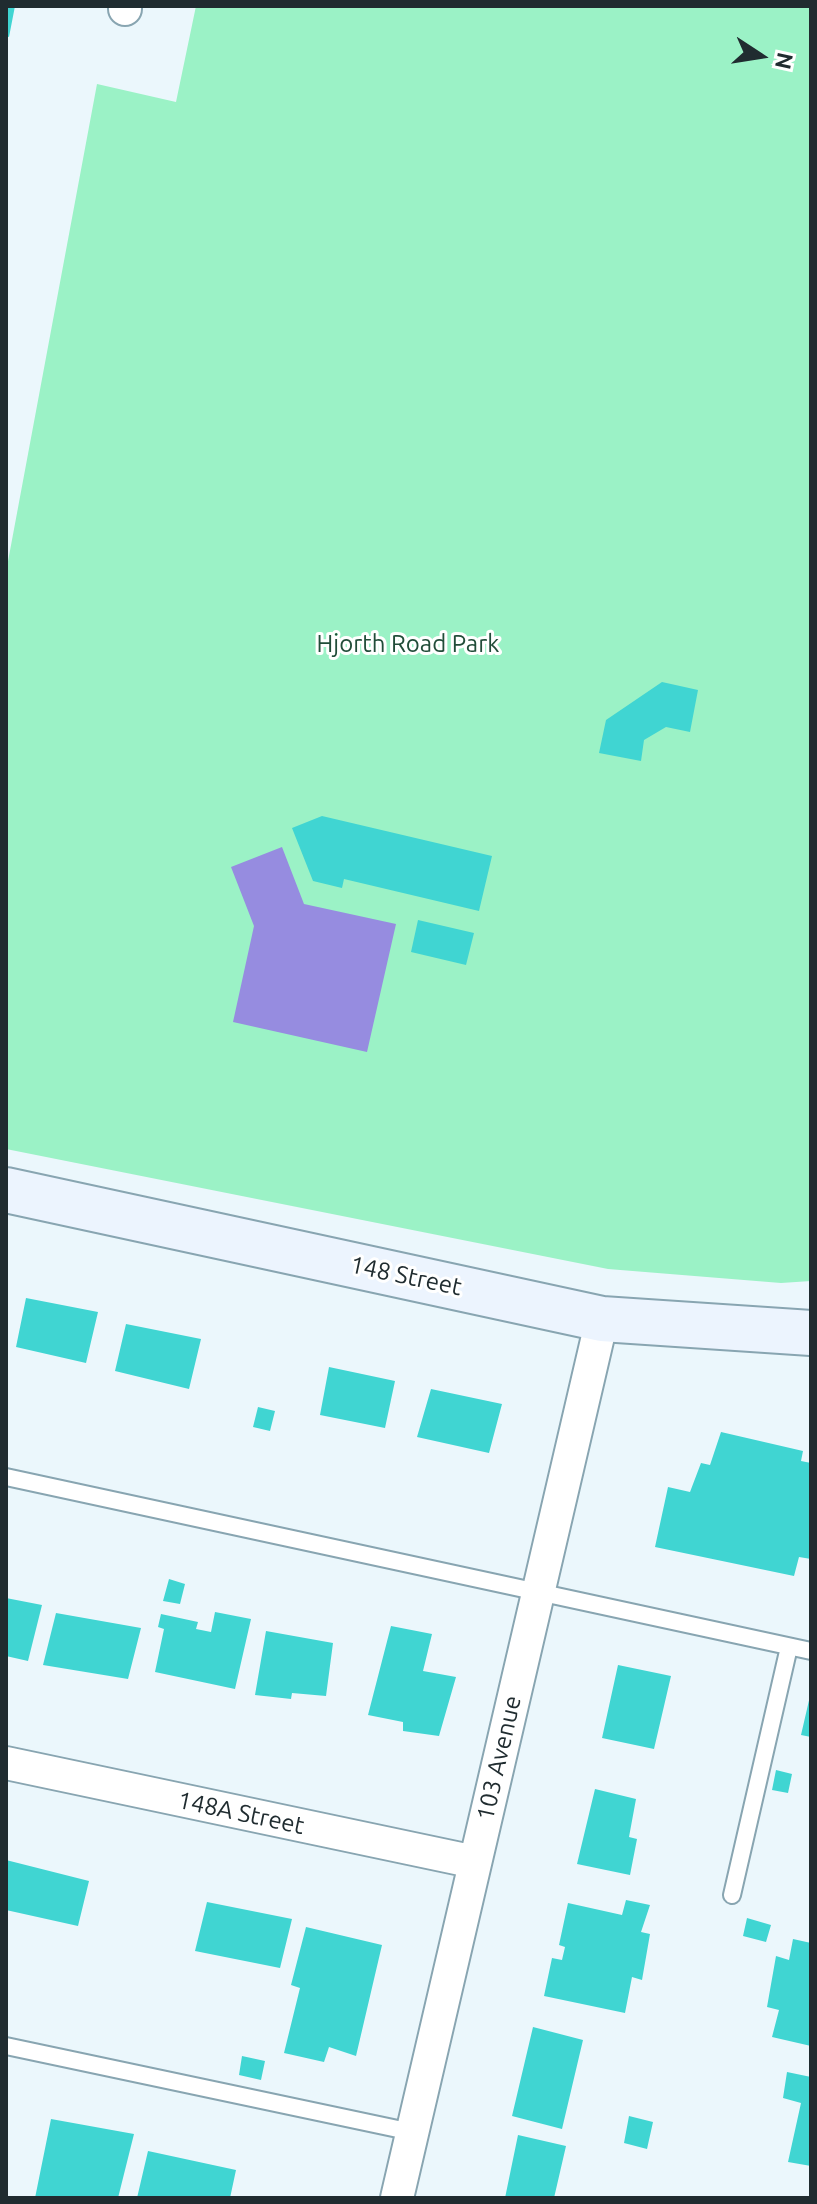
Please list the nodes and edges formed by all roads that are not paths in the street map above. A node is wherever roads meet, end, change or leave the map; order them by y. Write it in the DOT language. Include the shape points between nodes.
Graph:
graph roads {
  1 [pos="6,1190"];
  2 [pos="602,1319"];
  3 [pos="811,1333"];
  4 [pos="6,1477"];
  5 [pos="537,1594"];
  6 [pos="789,1647"];
  7 [pos="811,1651"];
  8 [pos="6,1763"];
  9 [pos="475,1862"];
  10 [pos="732,1895"];
  11 [pos="6,2046"];
  12 [pos="412,2132"];
  13 [pos="397,2198"];
  1 -- 2 [label="main road, 148 Street"];
  2 -- 3 [label="main road, 148 Street"];
  2 -- 5 [label="street, 103 Avenue"];
  4 -- 5 [label="lane"];
  5 -- 6 [label="lane"];
  5 -- 9 [label="street, 103 Avenue"];
  6 -- 7 [label="lane"];
  6 -- 10 [label="lane"];
  8 -- 9 [label="street, 148A Street"];
  9 -- 12 [label="street, 103 Avenue"];
  11 -- 12 [label="lane"];
  12 -- 13 [label="street, 103 Avenue"];
}
